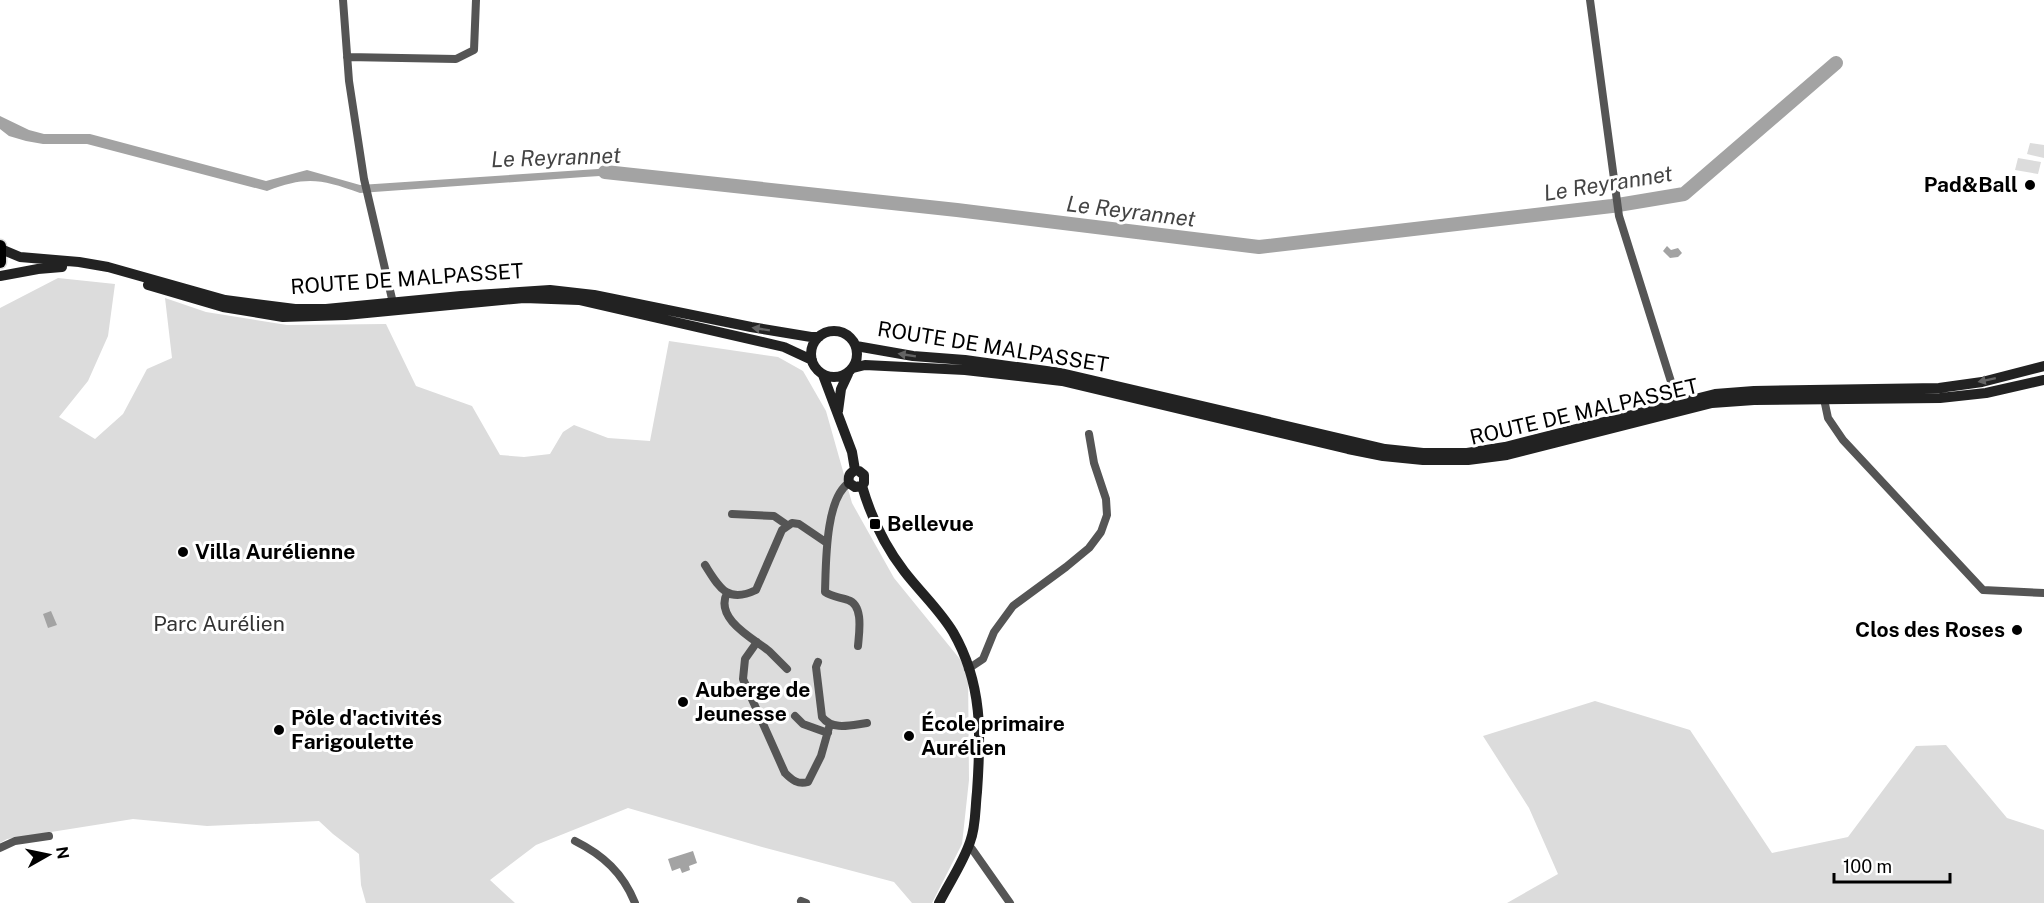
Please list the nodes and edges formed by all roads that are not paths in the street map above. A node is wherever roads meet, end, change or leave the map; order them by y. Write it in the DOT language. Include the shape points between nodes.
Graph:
graph roads {
  1 [pos="343,0"];
  2 [pos="476,0"];
  3 [pos="1590,0"];
  4 [pos="347,57"];
  5 [pos="0,248"];
  6 [pos="0,262"];
  7 [pos="0,276"];
  8 [pos="155,283"];
  9 [pos="393,303"];
  10 [pos="819,337"];
  11 [pos="856,346"];
  12 [pos="812,360"];
  13 [pos="2044,366"];
  14 [pos="851,371"];
  15 [pos="823,375"];
  16 [pos="2044,380"];
  17 [pos="1824,399"];
  18 [pos="1678,406"];
  19 [pos="838,418"];
  20 [pos="1089,434"];
  21 [pos="855,471"];
  22 [pos="849,483"];
  23 [pos="862,486"];
  24 [pos="732,514"];
  25 [pos="787,525"];
  26 [pos="827,543"];
  27 [pos="705,565"];
  28 [pos="727,593"];
  29 [pos="2044,593"];
  30 [pos="757,642"];
  31 [pos="858,646"];
  32 [pos="818,662"];
  33 [pos="787,669"];
  34 [pos="968,669"];
  35 [pos="795,716"];
  36 [pos="867,723"];
  37 [pos="829,728"];
  38 [pos="49,836"];
  39 [pos="575,841"];
  40 [pos="0,848"];
  41 [pos="968,848"];
  42 [pos="635,903"];
  43 [pos="939,903"];
  44 [pos="1010,903"];
  1 -- 4 [label="street"];
  2 -- 4 [label="street" via="474,50 456,58"];
  3 -- 18 [label="street" via="1618,204"];
  4 -- 9 [label="street" via="364,179"];
  5 -- 6 [label="main road"];
  5 -- 8 [label="main road, ROUTE DE MALPASSET" via="20,258 108,267"];
  7 -- 8 [label="main road, ROUTE DE MALPASSET" via="38,269 81,269"];
  8 -- 9 [label="main road, ROUTE DE MALPASSET" via="225,300 295,309"];
  8 -- 12 [label="main road, ROUTE DE MALPASSET" via="223,307 283,316 346,315 524,298 579,300 784,347"];
  10 -- 9 [label="main road, ROUTE DE MALPASSET, one-way" via="579,292 550,290"];
  10 -- 11 [label="main road" via="838,331"];
  10 -- 12 [label="main road" via="811,351"];
  11 -- 14 [label="main road" via="858,353"];
  18 -- 11 [label="main road, ROUTE DE MALPASSET, one-way" via="1505,447 1467,453 1423,453 1384,449 1061,373"];
  12 -- 15 [label="main road"];
  13 -- 18 [label="main road, ROUTE DE MALPASSET, one-way" via="1939,388 1754,391 1715,394"];
  14 -- 15 [label="main road" via="840,377"];
  14 -- 18 [label="main road, ROUTE DE MALPASSET" via="865,365 965,370 1062,381 1348,449 1423,460 1507,455"];
  14 -- 19 [label="main road" via="841,389"];
  15 -- 19 [label="main road"];
  16 -- 17 [label="main road, ROUTE DE MALPASSET" via="1940,398"];
  17 -- 18 [label="main road, ROUTE DE MALPASSET"];
  17 -- 29 [label="street" via="1828,418 1843,440 1983,590"];
  19 -- 21 [label="main road"];
  20 -- 34 [label="street" via="1106,499 1107,516 1101,532 1089,548 1013,606 994,632 983,659"];
  21 -- 22 [label="main road" via="850,473"];
  21 -- 23 [label="main road" via="864,476"];
  22 -- 23 [label="main road"];
  22 -- 26 [label="street" via="836,498"];
  23 -- 34 [label="main road" via="875,524 904,571 953,634"];
  24 -- 25 [label="street" via="774,516"];
  25 -- 26 [label="street" via="799,524"];
  25 -- 28 [label="street" via="756,590"];
  26 -- 31 [label="street" via="825,592 855,604 859,616"];
  27 -- 28 [label="street" via="719,588"];
  28 -- 30 [label="street" via="727,614"];
  30 -- 33 [label="street"];
  30 -- 37 [label="street" via="745,659 743,678 785,773 795,782 808,782"];
  32 -- 37 [label="street" via="822,717"];
  34 -- 41 [label="main road" via="980,727 974,828"];
  35 -- 37 [label="street" via="803,724"];
  36 -- 37 [label="street"];
  38 -- 40 [label="street" via="15,841"];
  39 -- 42 [label="street" via="605,859 621,876"];
  41 -- 43 [label="main road"];
  41 -- 44 [label="street"];
}
